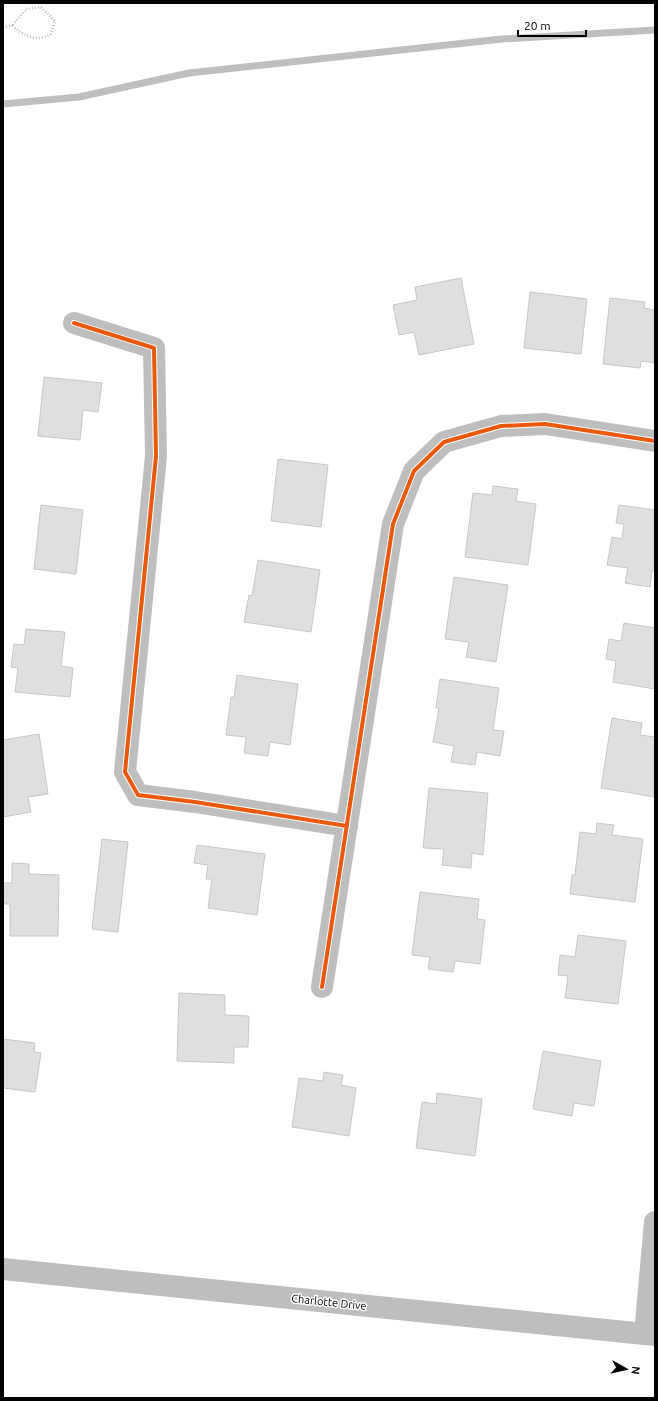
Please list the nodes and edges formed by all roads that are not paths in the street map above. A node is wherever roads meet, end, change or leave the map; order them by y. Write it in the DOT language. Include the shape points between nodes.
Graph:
graph roads {
  1 [pos="74,323"];
  2 [pos="655,441"];
  3 [pos="346,826"];
  4 [pos="322,987"];
  5 [pos="655,1222"];
  6 [pos="3,1269"];
  7 [pos="650,1334"];
  1 -- 3 [label="street" via="154,348 156,456 125,772 138,795"];
  2 -- 3 [label="street" via="545,424 501,426 444,442 414,471 393,524"];
  3 -- 4 [label="street"];
  5 -- 7 [label="street"];
  6 -- 7 [label="street, Charlotte Drive"];
}
